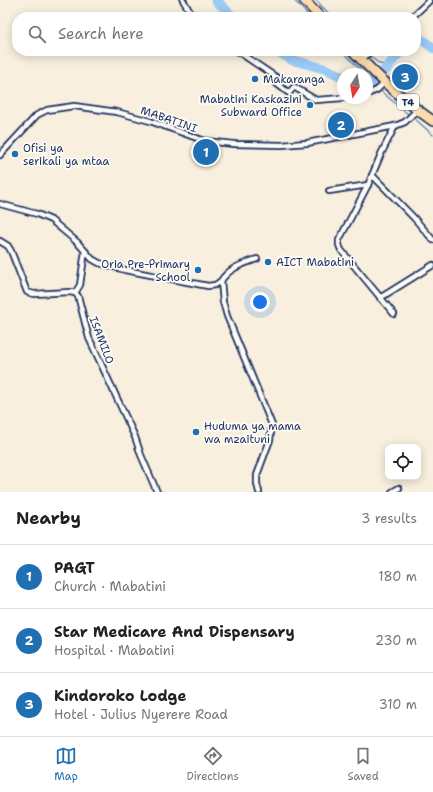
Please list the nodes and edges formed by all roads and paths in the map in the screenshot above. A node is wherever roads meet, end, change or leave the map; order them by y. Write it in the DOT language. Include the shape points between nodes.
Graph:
graph roads {
  1 [pos="183,0"];
  2 [pos="304,0"];
  3 [pos="430,1"];
  4 [pos="190,12"];
  5 [pos="315,12"];
  6 [pos="418,12"];
  7 [pos="244,56"];
  8 [pos="357,56"];
  9 [pos="365,56"];
  10 [pos="361,60"];
  11 [pos="381,87"];
  12 [pos="373,91"];
  13 [pos="337,98"];
  14 [pos="417,110"];
  15 [pos="433,121"];
  16 [pos="395,126"];
  17 [pos="0,155"];
  18 [pos="372,175"];
  19 [pos="368,185"];
  20 [pos="329,191"];
  21 [pos="0,204"];
  22 [pos="433,240"];
  23 [pos="0,241"];
  24 [pos="85,251"];
  25 [pos="257,259"];
  26 [pos="433,265"];
  27 [pos="220,281"];
  28 [pos="75,293"];
  29 [pos="380,298"];
  30 [pos="394,314"];
  31 [pos="399,488"];
  32 [pos="157,492"];
  33 [pos="259,492"];
  34 [pos="392,492"];
  1 -- 4 [label="street"];
  2 -- 5 [label="highway"];
  3 -- 6 [label="street"];
  7 -- 13 [label="street" via="276,77 277,84 289,93 294,87 316,100"];
  8 -- 10 [label="highway, T4"];
  9 -- 10 [label="street"];
  10 -- 11 [label="highway, T4"];
  11 -- 12 [label="street"];
  11 -- 14 [label="highway, T4"];
  14 -- 15 [label="highway, T4"];
  14 -- 16 [label="street, MABATINI" via="405,122"];
  16 -- 17 [label="street, MABATINI" via="307,143 234,144 205,141 117,112 74,106 47,110 37,115"];
  16 -- 18 [label="street"];
  18 -- 19 [label="street"];
  18 -- 22 [label="street"];
  19 -- 20 [label="street"];
  19 -- 29 [label="street" via="342,233 339,245"];
  21 -- 24 [label="street" via="50,220"];
  23 -- 28 [label="street" via="12,251 27,292"];
  24 -- 27 [label="street" via="99,263 125,270 208,286"];
  24 -- 28 [label="street" via="80,285"];
  25 -- 27 [label="street" via="231,269"];
  26 -- 29 [label="street"];
  27 -- 33 [label="street" via="227,316 272,425 270,440 257,475"];
  28 -- 32 [label="street, ISAMILO" via="89,338 135,436"];
  29 -- 30 [label="street"];
  31 -- 34 [label="street"];
}
